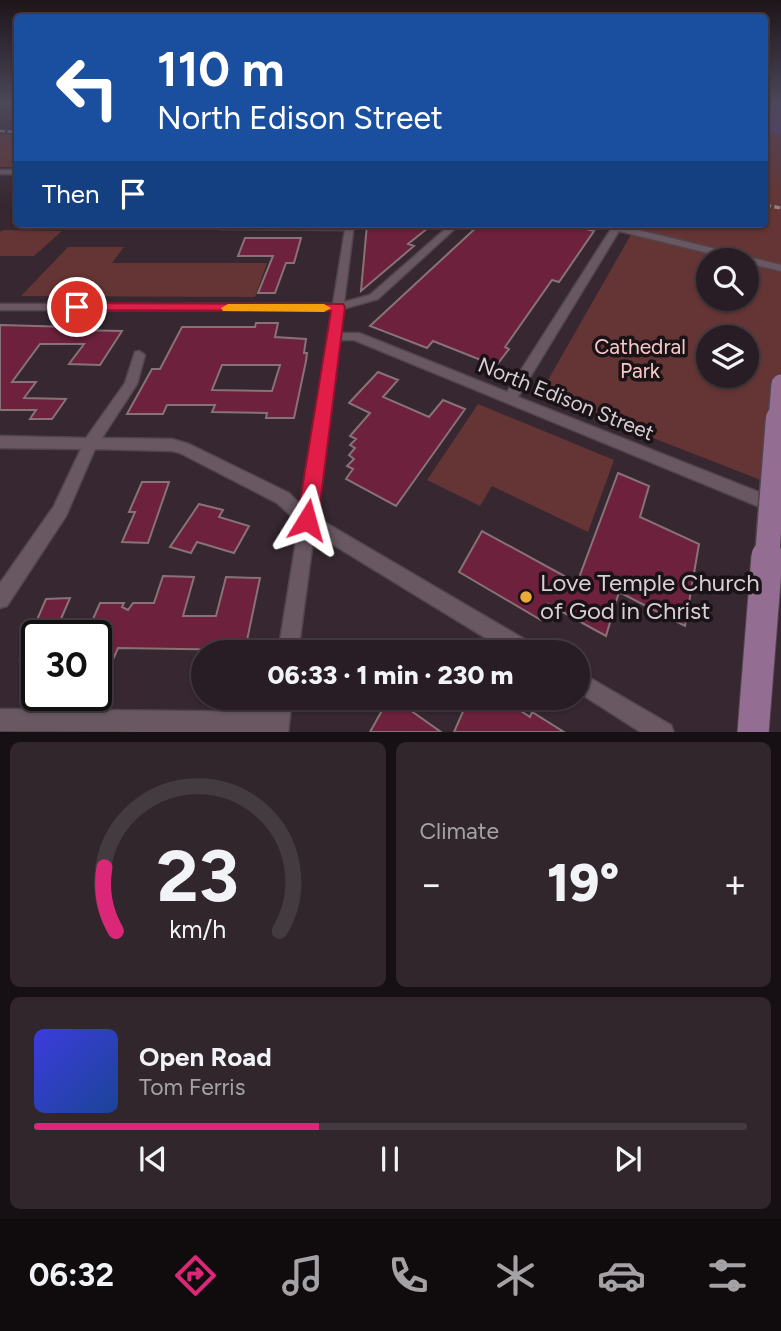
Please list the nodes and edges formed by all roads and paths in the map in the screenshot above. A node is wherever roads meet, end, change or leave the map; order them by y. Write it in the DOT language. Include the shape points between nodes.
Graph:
graph roads {
  1 [pos="350,228"];
  2 [pos="452,228"];
  3 [pos="617,228"];
  4 [pos="626,228"];
  5 [pos="781,268"];
  6 [pos="0,307"];
  7 [pos="338,307"];
  8 [pos="334,337"];
  9 [pos="139,355"];
  10 [pos="781,384"];
  11 [pos="510,399"];
  12 [pos="0,442"];
  13 [pos="90,444"];
  14 [pos="781,508"];
  15 [pos="307,520"];
  16 [pos="0,599"];
  17 [pos="290,640"];
  18 [pos="507,640"];
  19 [pos="590,688"];
  20 [pos="280,710"];
  21 [pos="0,720"];
  22 [pos="278,728"];
  23 [pos="661,732"];
  24 [pos="753,732"];
  1 -- 7 [label="street"];
  2 -- 7 [label="street" via="374,297"];
  3 -- 11 [label="street"];
  4 -- 5 [label="street"];
  6 -- 7 [label="street"];
  7 -- 8 [label="street"];
  8 -- 11 [label="street, North Edison Street" via="355,337"];
  8 -- 15 [label="street"];
  9 -- 13 [label="street" via="131,384"];
  10 -- 24 [label="main road, bridge"];
  11 -- 14 [label="street, North Edison Street"];
  12 -- 13 [label="street"];
  13 -- 15 [label="street" via="184,448 282,498"];
  13 -- 16 [label="street" via="60,511"];
  15 -- 17 [label="street"];
  15 -- 18 [label="street"];
  19 -- 23 [label="street"];
  20 -- 22 [label="street"];
  21 -- 22 [label="street"];
}
